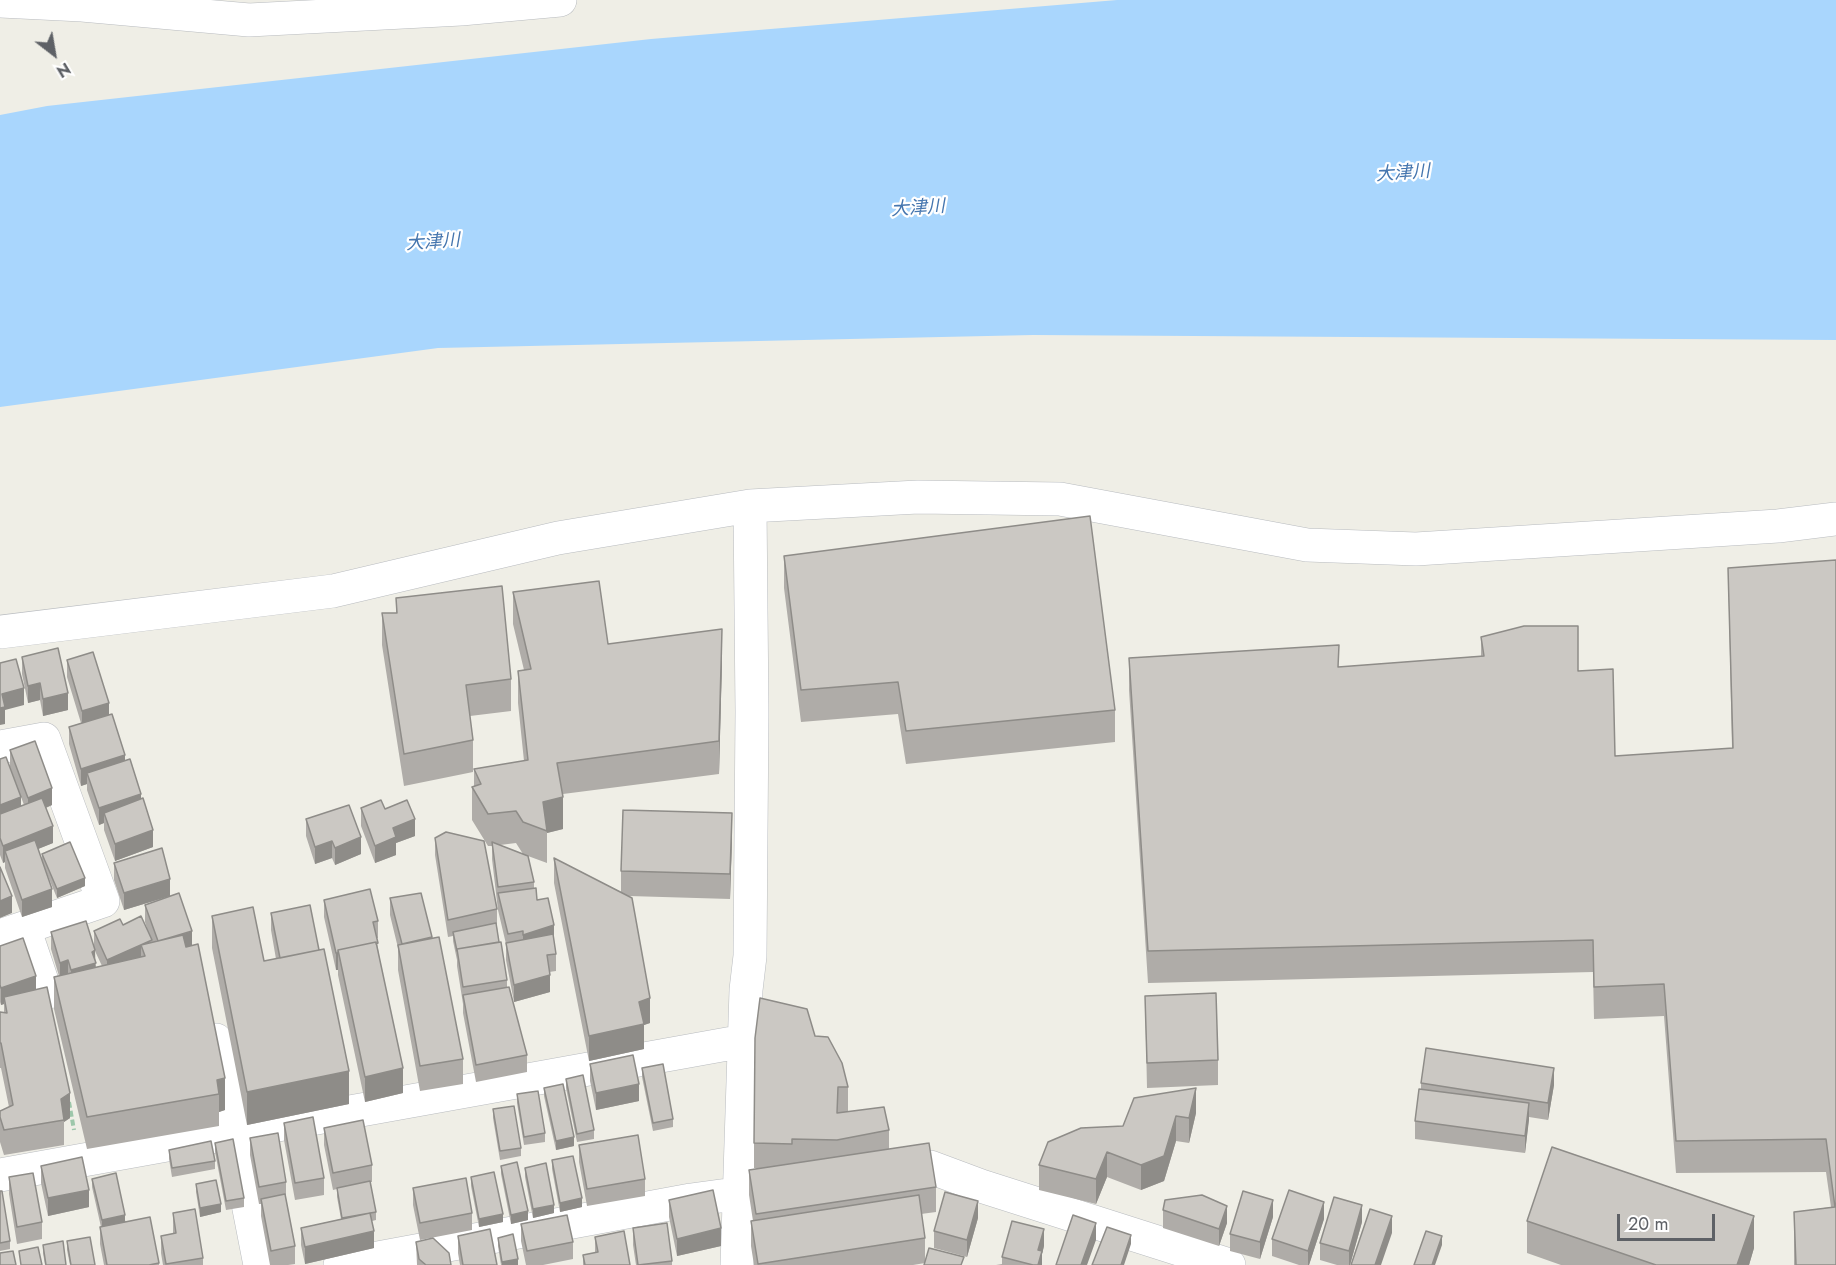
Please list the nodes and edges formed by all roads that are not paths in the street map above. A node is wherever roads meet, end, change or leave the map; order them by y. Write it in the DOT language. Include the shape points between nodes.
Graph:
graph roads {
  1 [pos="560,0"];
  2 [pos="0,1"];
  3 [pos="750,506"];
  4 [pos="1836,519"];
  5 [pos="0,632"];
  6 [pos="0,747"];
  7 [pos="12,932"];
  8 [pos="46,993"];
  9 [pos="210,1007"];
  10 [pos="744,1041"];
  11 [pos="235,1131"];
  12 [pos="0,1175"];
  13 [pos="863,1176"];
  14 [pos="818,1182"];
  15 [pos="740,1193"];
  16 [pos="260,1265"];
  17 [pos="340,1265"];
  18 [pos="737,1265"];
  19 [pos="1229,1265"];
  1 -- 2 [label="street" via="249,20"];
  3 -- 4 [label="street" via="918,497 1060,499 1307,545 1416,549"];
  3 -- 5 [label="street" via="558,538 333,591"];
  3 -- 10 [label="street" via="750,932"];
  6 -- 7 [label="street" via="44,739 103,901"];
  7 -- 8 [label="street"];
  9 -- 11 [label="street"];
  10 -- 11 [label="street"];
  10 -- 15 [label="street"];
  11 -- 12 [label="street"];
  11 -- 16 [label="street"];
  13 -- 19 [label="street" via="930,1167"];
  14 -- 15 [label="street"];
  15 -- 17 [label="street"];
  15 -- 18 [label="street"];
}
